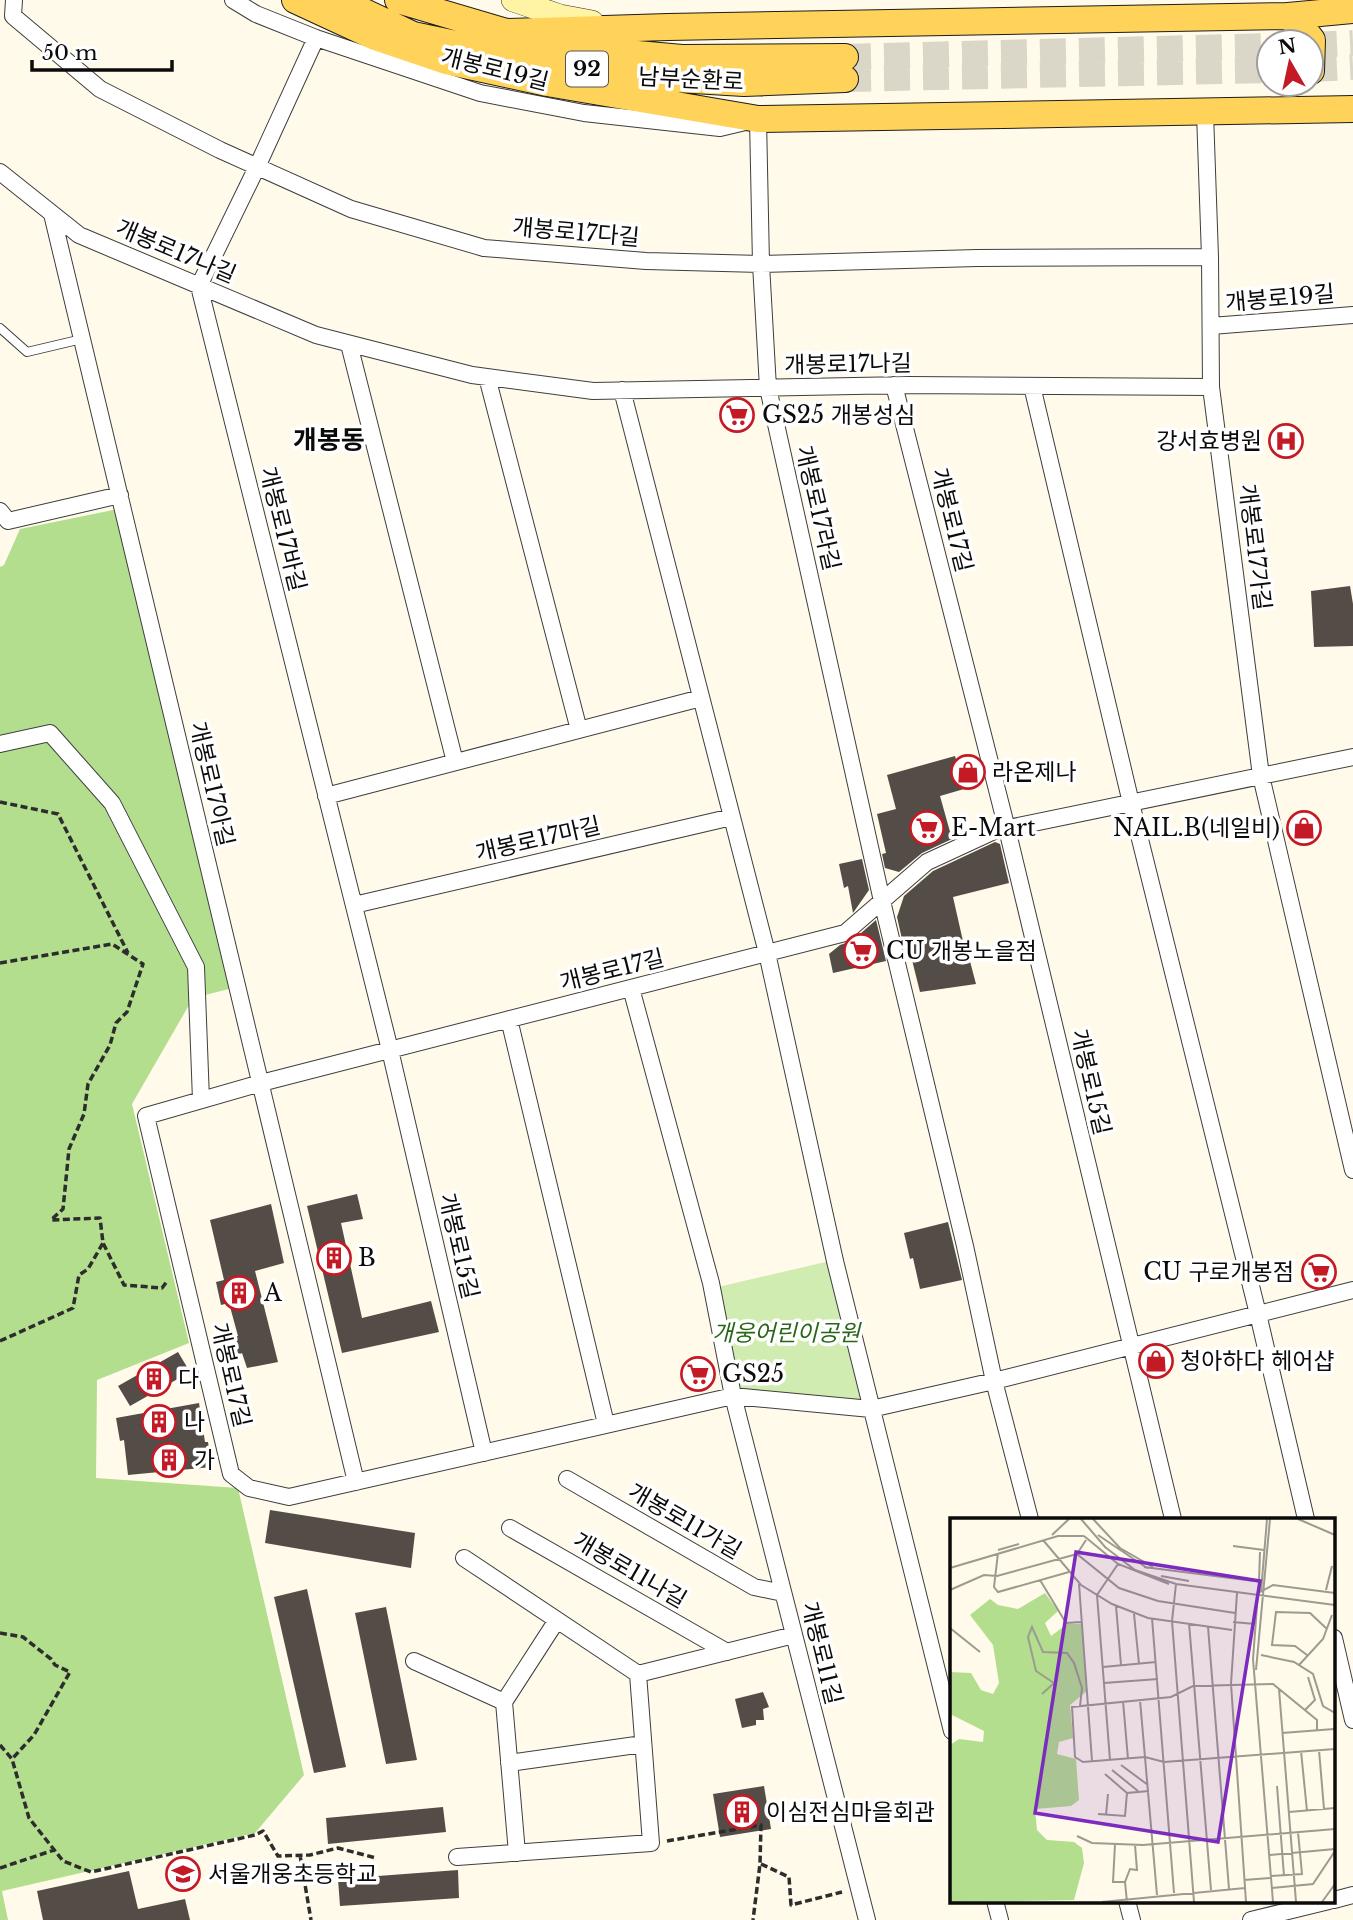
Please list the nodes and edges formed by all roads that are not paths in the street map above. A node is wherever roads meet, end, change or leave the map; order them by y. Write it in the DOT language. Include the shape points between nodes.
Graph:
graph roads {
  1 [pos="233,0"];
  2 [pos="295,0"];
  3 [pos="339,0"];
  4 [pos="398,0"];
  5 [pos="513,0"];
  6 [pos="1350,7"];
  7 [pos="9,13"];
  8 [pos="1288,16"];
  9 [pos="668,27"];
  10 [pos="1303,28"];
  11 [pos="506,33"];
  12 [pos="316,38"];
  13 [pos="1284,98"];
  14 [pos="1353,109"];
  15 [pos="1252,111"];
  16 [pos="1205,113"];
  17 [pos="758,119"];
  18 [pos="257,167"];
  19 [pos="0,172"];
  20 [pos="52,214"];
  21 [pos="1210,257"];
  22 [pos="761,264"];
  23 [pos="199,285"];
  24 [pos="1353,315"];
  25 [pos="1211,326"];
  26 [pos="0,328"];
  27 [pos="82,339"];
  28 [pos="349,344"];
  29 [pos="487,377"];
  30 [pos="894,386"];
  31 [pos="1032,386"];
  32 [pos="1211,387"];
  33 [pos="768,388"];
  34 [pos="622,390"];
  35 [pos="120,495"];
  36 [pos="0,511"];
  37 [pos="701,698"];
  38 [pos="579,730"];
  39 [pos="0,744"];
  40 [pos="1353,757"];
  41 [pos="455,762"];
  42 [pos="1261,776"];
  43 [pos="327,796"];
  44 [pos="1131,803"];
  45 [pos="732,817"];
  46 [pos="1007,829"];
  47 [pos="882,901"];
  48 [pos="354,905"];
  49 [pos="767,953"];
  50 [pos="631,988"];
  51 [pos="509,1019"];
  52 [pos="390,1050"];
  53 [pos="261,1083"];
  54 [pos="201,1100"];
  55 [pos="1353,1170"];
  56 [pos="1353,1290"];
  57 [pos="1258,1314"];
  58 [pos="1131,1346"];
  59 [pos="994,1381"];
  60 [pos="733,1396"];
  61 [pos="871,1409"];
  62 [pos="606,1424"];
  63 [pos="484,1453"];
  64 [pos="567,1479"];
  65 [pos="356,1482"];
  66 [pos="1030,1518"];
  67 [pos="1173,1518"];
  68 [pos="1306,1518"];
  69 [pos="510,1528"];
  70 [pos="464,1558"];
  71 [pos="783,1592"];
  72 [pos="557,1620"];
  73 [pos="794,1635"];
  74 [pos="1336,1647"];
  75 [pos="727,1652"];
  76 [pos="414,1661"];
  77 [pos="638,1674"];
  78 [pos="504,1702"];
  79 [pos="1353,1720"];
  80 [pos="950,1723"];
  81 [pos="643,1744"];
  82 [pos="509,1763"];
  83 [pos="517,1853"];
  84 [pos="457,1857"];
  85 [pos="995,1902"];
  86 [pos="1127,1902"];
  87 [pos="1321,1902"];
  88 [pos="1269,1912"];
  89 [pos="867,1920"];
  90 [pos="1000,1920"];
  91 [pos="1132,1920"];
  92 [pos="1251,1920"];
  1 -- 12 [label="street, 개봉로19길"];
  2 -- 17 [label="main road" via="375,37 446,61"];
  3 -- 11 [label="main road, 남부순환로 / 92" via="413,35 613,74 744,83 845,68 626,54"];
  4 -- 11 [label="main road, 남부순환로 / 92"];
  5 -- 9 [label="main road" via="594,23"];
  6 -- 8 [label="main road"];
  7 -- 18 [label="street, 개봉로17다길" via="100,89"];
  8 -- 9 [label="main road"];
  8 -- 10 [label="main road"];
  9 -- 11 [label="main road"];
  12 -- 17 [label="street, 개봉로19길" via="480,93 584,113 720,128"];
  12 -- 18 [label="street"];
  13 -- 15 [label="main road"];
  14 -- 15 [label="main road"];
  15 -- 16 [label="main road"];
  16 -- 17 [label="main road"];
  16 -- 21 [label="street, 개봉로17가길"];
  17 -- 22 [label="street, 개봉로17라길"];
  18 -- 22 [label="street, 개봉로17다길" via="351,209 484,248 646,261"];
  18 -- 23 [label="street"];
  19 -- 20 [label="street, 개봉로17나길"];
  20 -- 23 [label="street, 개봉로17나길" via="79,235"];
  20 -- 27 [label="street, 개봉로17아길"];
  21 -- 22 [label="street, 개봉로17다길"];
  21 -- 25 [label="street, 개봉로17가길"];
  22 -- 33 [label="street, 개봉로17라길"];
  23 -- 28 [label="street, 개봉로17나길" via="316,335"];
  23 -- 43 [label="street, 개봉로17바길"];
  24 -- 25 [label="street, 개봉로19길"];
  25 -- 32 [label="street, 개봉로17가길"];
  26 -- 27 [label="lane" via="27,352"];
  27 -- 35 [label="street, 개봉로17아길"];
  28 -- 29 [label="street, 개봉로17나길"];
  28 -- 41 [label="street"];
  29 -- 34 [label="street, 개봉로17나길" via="593,391"];
  29 -- 38 [label="street"];
  30 -- 31 [label="street, 개봉로17나길"];
  30 -- 33 [label="street, 개봉로17나길"];
  30 -- 46 [label="street, 개봉로17길"];
  31 -- 32 [label="street, 개봉로17나길"];
  31 -- 44 [label="street"];
  32 -- 42 [label="street, 개봉로17가길"];
  33 -- 34 [label="street, 개봉로17나길"];
  33 -- 47 [label="street, 개봉로17라길"];
  34 -- 37 [label="street"];
  35 -- 36 [label="street" via="8,521"];
  35 -- 53 [label="street, 개봉로17아길"];
  37 -- 38 [label="street"];
  37 -- 45 [label="street"];
  38 -- 41 [label="street"];
  39 -- 54 [label="street" via="50,733 112,803 196,967"];
  40 -- 42 [label="street, 개봉로17길"];
  41 -- 43 [label="street"];
  42 -- 44 [label="street, 개봉로17길"];
  42 -- 55 [label="street"];
  43 -- 48 [label="street, 개봉로17바길"];
  44 -- 46 [label="street, 개봉로17길"];
  44 -- 57 [label="street"];
  45 -- 48 [label="street, 개봉로17마길"];
  45 -- 49 [label="street"];
  46 -- 47 [label="street, 개봉로17길" via="927,862"];
  46 -- 58 [label="street, 개봉로15길"];
  47 -- 49 [label="street, 개봉로17길" via="845,933"];
  47 -- 59 [label="street"];
  48 -- 52 [label="street, 개봉로17바길"];
  49 -- 50 [label="street, 개봉로17길"];
  49 -- 61 [label="street"];
  50 -- 51 [label="street, 개봉로17길"];
  50 -- 60 [label="street" via="711,1283"];
  51 -- 52 [label="street, 개봉로17길"];
  51 -- 62 [label="street"];
  52 -- 53 [label="street, 개봉로17길"];
  52 -- 63 [label="street, 개봉로15길"];
  53 -- 54 [label="street, 개봉로17길"];
  53 -- 65 [label="street"];
  54 -- 65 [label="street, 개봉로17길" via="146,1116 231,1474 249,1488 289,1497"];
  56 -- 57 [label="street"];
  57 -- 58 [label="street"];
  57 -- 68 [label="street"];
  58 -- 59 [label="street"];
  58 -- 67 [label="street"];
  59 -- 61 [label="street"];
  59 -- 66 [label="street"];
  60 -- 61 [label="street"];
  60 -- 62 [label="street"];
  60 -- 71 [label="street, 개봉로11길"];
  61 -- 80 [label="street"];
  62 -- 63 [label="street"];
  63 -- 65 [label="street"];
  64 -- 71 [label="street, 개봉로11가길" via="754,1587"];
  69 -- 75 [label="street, 개봉로11나길"];
  70 -- 72 [label="street"];
  71 -- 73 [label="street, 개봉로11길"];
  72 -- 77 [label="street"];
  72 -- 78 [label="street"];
  73 -- 75 [label="street"];
  73 -- 89 [label="street, 개봉로11길"];
  74 -- 79 [label="street"];
  75 -- 77 [label="street"];
  76 -- 78 [label="street"];
  77 -- 81 [label="street"];
  78 -- 82 [label="street"];
  81 -- 82 [label="street"];
  81 -- 83 [label="street" via="651,1843"];
  82 -- 83 [label="street"];
  83 -- 84 [label="street"];
  85 -- 90 [label="street"];
  86 -- 91 [label="street"];
  87 -- 88 [label="street"];
  88 -- 92 [label="street"];
}
